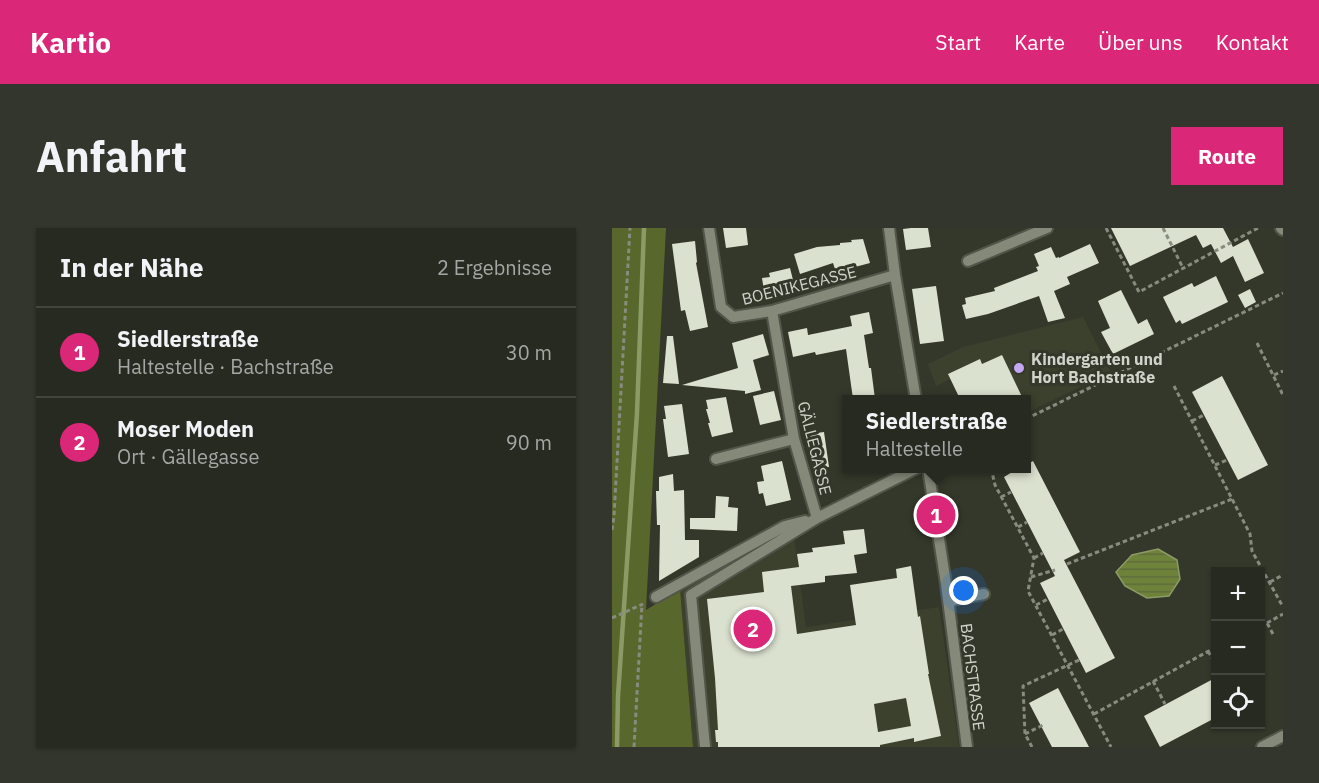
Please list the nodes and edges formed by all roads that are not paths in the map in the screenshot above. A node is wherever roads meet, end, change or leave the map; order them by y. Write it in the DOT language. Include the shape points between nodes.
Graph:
graph roads {
  1 [pos="709,228"];
  2 [pos="889,228"];
  3 [pos="1047,228"];
  4 [pos="968,261"];
  5 [pos="895,275"];
  6 [pos="772,311"];
  7 [pos="915,395"];
  8 [pos="794,439"];
  9 [pos="716,459"];
  10 [pos="907,473"];
  11 [pos="929,473"];
  12 [pos="817,518"];
  13 [pos="984,594"];
  14 [pos="656,597"];
  15 [pos="949,603"];
  16 [pos="1283,736"];
  17 [pos="705,747"];
  18 [pos="967,747"];
  19 [pos="1262,747"];
  1 -- 6 [label="street, BOENIKEGASSE" via="721,307 733,317"];
  2 -- 5 [label="street"];
  3 -- 4 [label="street"];
  5 -- 6 [label="street, BOENIKEGASSE"];
  5 -- 7 [label="street"];
  6 -- 8 [label="street, GÄLLEGASSE"];
  8 -- 9 [label="street"];
  8 -- 12 [label="street, GÄLLEGASSE"];
  10 -- 12 [label="street, GÄLLEGASSE"];
  11 -- 15 [label="street, BACHSTRASSE"];
  12 -- 14 [label="street" via="785,526"];
  12 -- 17 [label="street" via="691,595"];
  13 -- 15 [label="street"];
  15 -- 18 [label="street, BACHSTRASSE"];
  16 -- 19 [label="street"];
}
